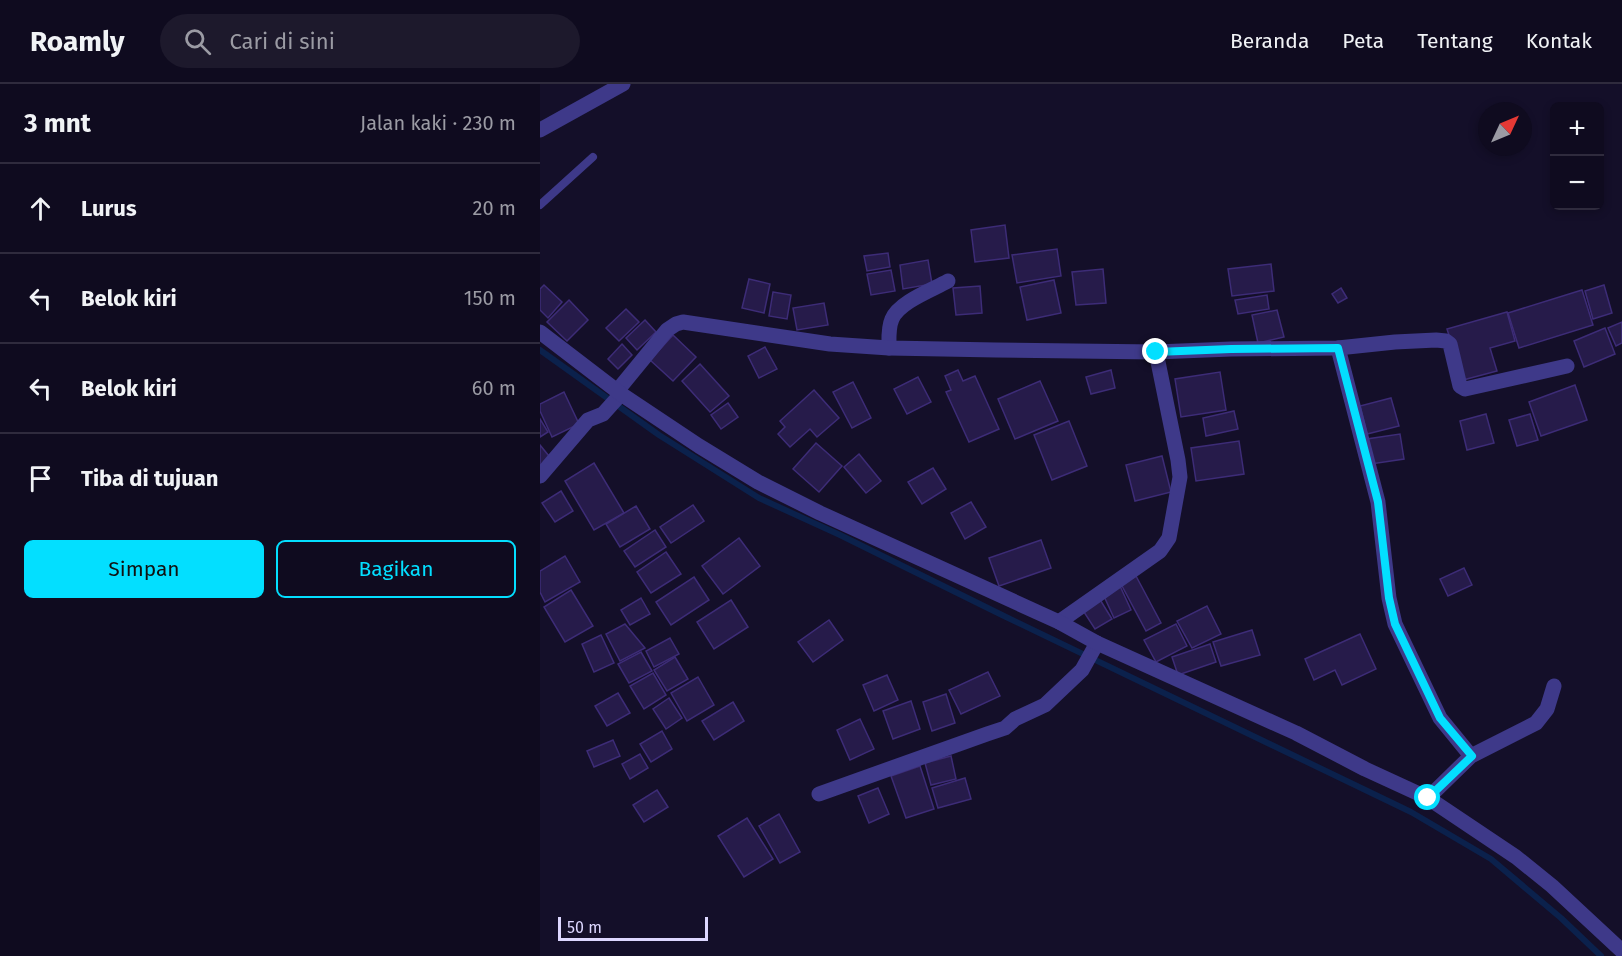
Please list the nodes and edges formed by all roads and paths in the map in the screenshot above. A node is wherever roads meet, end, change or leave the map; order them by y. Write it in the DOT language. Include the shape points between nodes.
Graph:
graph roads {
  1 [pos="623,84"];
  2 [pos="540,130"];
  3 [pos="593,157"];
  4 [pos="540,205"];
  5 [pos="948,281"];
  6 [pos="540,332"];
  7 [pos="889,348"];
  8 [pos="1338,348"];
  9 [pos="1156,352"];
  10 [pos="1567,366"];
  11 [pos="618,395"];
  12 [pos="540,476"];
  13 [pos="1059,622"];
  14 [pos="1095,647"];
  15 [pos="1554,686"];
  16 [pos="1472,756"];
  17 [pos="819,794"];
  18 [pos="1428,798"];
  19 [pos="1622,951"];
  1 -- 2 [label="street"];
  3 -- 4 [label="lane"];
  5 -- 7 [label="street" via="896,312 889,329"];
  6 -- 11 [label="street"];
  7 -- 9 [label="street"];
  7 -- 11 [label="street" via="830,344 683,322 667,330"];
  8 -- 9 [label="street"];
  8 -- 10 [label="street" via="1446,341 1453,351 1460,386 1465,389"];
  8 -- 16 [label="street" via="1378,502 1395,624 1440,718"];
  9 -- 13 [label="street" via="1180,477 1169,538 1160,551"];
  11 -- 12 [label="street" via="603,414 588,420"];
  11 -- 13 [label="street" via="758,482"];
  13 -- 14 [label="street"];
  14 -- 17 [label="street" via="1082,670 1045,705 1005,728"];
  14 -- 18 [label="street" via="1296,733"];
  15 -- 16 [label="street" via="1547,709 1536,723"];
  16 -- 18 [label="street"];
  18 -- 19 [label="street" via="1525,864"];
}
